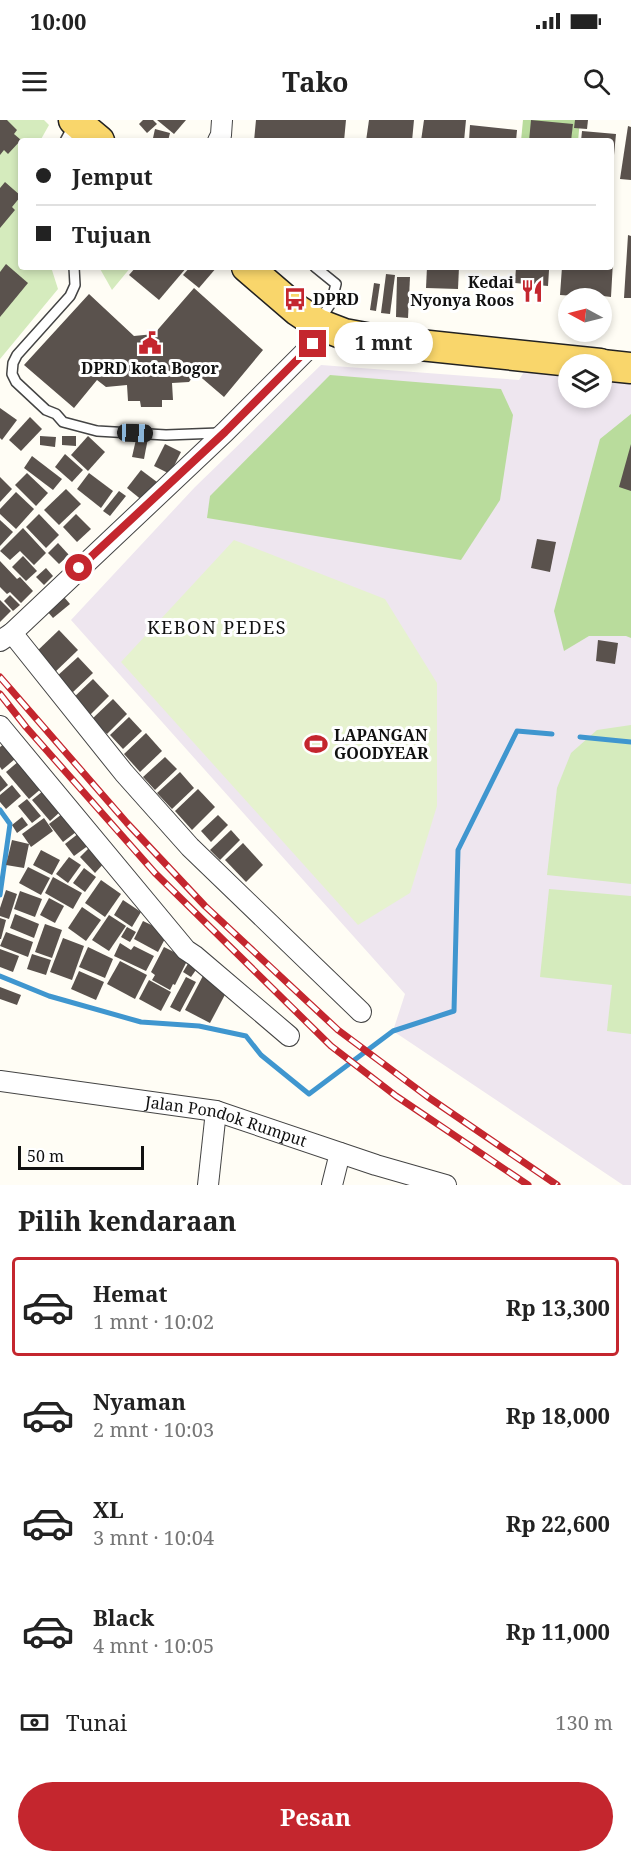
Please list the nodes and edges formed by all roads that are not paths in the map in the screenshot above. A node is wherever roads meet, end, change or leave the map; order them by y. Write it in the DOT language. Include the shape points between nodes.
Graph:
graph roads {
  1 [pos="222,120"];
  2 [pos="71,127"];
  3 [pos="93,138"];
  4 [pos="220,138"];
  5 [pos="74,270"];
  6 [pos="250,270"];
  7 [pos="319,270"];
  8 [pos="323,326"];
  9 [pos="558,360"];
  10 [pos="612,366"];
  11 [pos="631,368"];
  12 [pos="225,432"];
  13 [pos="6,637"];
  14 [pos="0,726"];
  15 [pos="362,1012"];
  16 [pos="289,1036"];
  17 [pos="0,1081"];
  18 [pos="216,1111"];
  19 [pos="340,1153"];
  20 [pos="420,1182"];
  21 [pos="208,1185"];
  22 [pos="332,1185"];
  23 [pos="447,1185"];
  1 -- 4 [label="street"];
  2 -- 3 [label="main road"];
  5 -- 12 [label="lane" via="75,285 70,296 17,355 12,374 16,382 63,422 89,430 166,435"];
  6 -- 8 [label="main road" via="297,310"];
  7 -- 8 [label="lane" via="336,286"];
  8 -- 9 [label="main road" via="382,340"];
  8 -- 12 [label="street"];
  10 -- 11 [label="main road"];
  12 -- 13 [label="street"];
  13 -- 15 [label="street" via="190,847"];
  14 -- 16 [label="street" via="186,950"];
  17 -- 18 [label="street, Jalan Pondok Rumput"];
  18 -- 19 [label="street, Jalan Pondok Rumput"];
  18 -- 21 [label="street"];
  19 -- 20 [label="street, Jalan Pondok Rumput"];
  19 -- 22 [label="street"];
  20 -- 23 [label="street, Jalan Pondok Rumput"];
}
